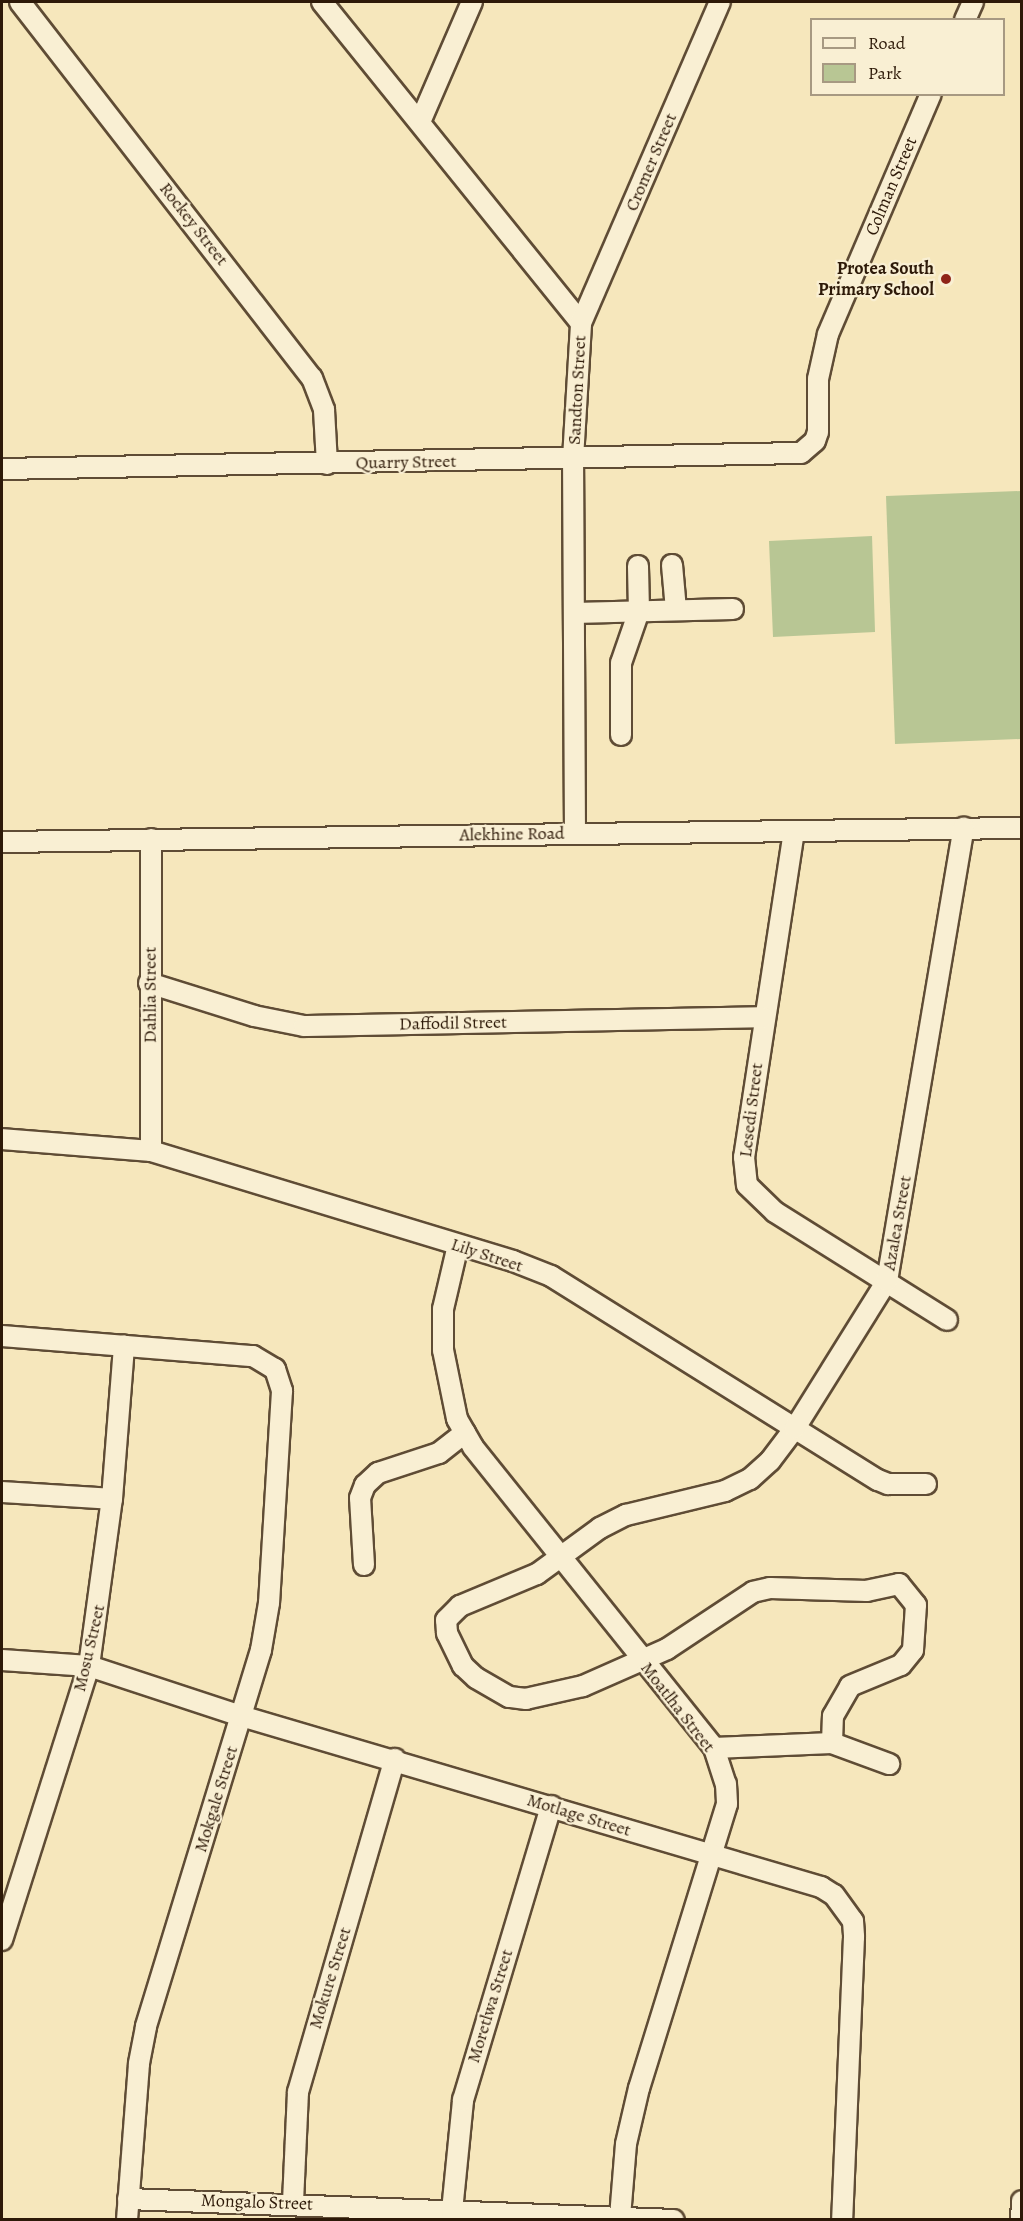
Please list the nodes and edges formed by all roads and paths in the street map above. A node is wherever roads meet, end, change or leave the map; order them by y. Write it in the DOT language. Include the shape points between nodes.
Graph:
graph roads {
  1 [pos="20,2"];
  2 [pos="322,2"];
  3 [pos="472,2"];
  4 [pos="720,2"];
  5 [pos="973,2"];
  6 [pos="966,18"];
  7 [pos="930,96"];
  8 [pos="420,122"];
  9 [pos="581,322"];
  10 [pos="808,448"];
  11 [pos="573,459"];
  12 [pos="327,464"];
  13 [pos="2,469"];
  14 [pos="638,566"];
  15 [pos="672,566"];
  16 [pos="733,609"];
  17 [pos="676,610"];
  18 [pos="639,611"];
  19 [pos="574,613"];
  20 [pos="621,735"];
  21 [pos="964,828"];
  22 [pos="1022,828"];
  23 [pos="794,831"];
  24 [pos="575,834"];
  25 [pos="152,839"];
  26 [pos="2,842"];
  27 [pos="149,983"];
  28 [pos="763,1017"];
  29 [pos="2,1139"];
  30 [pos="151,1151"];
  31 [pos="458,1245"];
  32 [pos="887,1281"];
  33 [pos="947,1320"];
  34 [pos="2,1336"];
  35 [pos="124,1345"];
  36 [pos="795,1428"];
  37 [pos="465,1433"];
  38 [pos="926,1484"];
  39 [pos="2,1492"];
  40 [pos="112,1499"];
  41 [pos="560,1557"];
  42 [pos="364,1565"];
  43 [pos="2,1660"];
  44 [pos="641,1660"];
  45 [pos="89,1666"];
  46 [pos="241,1716"];
  47 [pos="832,1743"];
  48 [pos="714,1748"];
  49 [pos="395,1759"];
  50 [pos="889,1764"];
  51 [pos="551,1806"];
  52 [pos="712,1855"];
  53 [pos="2,1940"];
  54 [pos="128,2199"];
  55 [pos="1022,2201"];
  56 [pos="293,2202"];
  57 [pos="1021,2209"];
  58 [pos="452,2211"];
  59 [pos="620,2217"];
  60 [pos="128,2220"];
  61 [pos="674,2220"];
  62 [pos="842,2220"];
  63 [pos="1021,2220"];
  1 -- 12 [label="street, Rockey Street" via="312,378 324,410"];
  2 -- 8 [label="street, Sandton Street"];
  3 -- 8 [label="street"];
  4 -- 9 [label="street, Cromer Street"];
  5 -- 6 [label="street"];
  7 -- 10 [label="street, Colman Street" via="828,334 818,379 818,432"];
  8 -- 9 [label="street, Sandton Street"];
  9 -- 11 [label="street, Sandton Street"];
  10 -- 11 [label="street, Quarry Street" via="789,455"];
  11 -- 12 [label="street, Quarry Street"];
  11 -- 19 [label="street, Sandton Street"];
  12 -- 13 [label="street, Quarry Street"];
  14 -- 18 [label="street"];
  15 -- 17 [label="street"];
  16 -- 17 [label="street"];
  17 -- 18 [label="street"];
  18 -- 19 [label="street"];
  18 -- 20 [label="street" via="621,663"];
  19 -- 24 [label="street, Sandton Street"];
  21 -- 22 [label="street, Alekhine Road"];
  21 -- 23 [label="street, Alekhine Road"];
  21 -- 32 [label="street, Azalea Street"];
  23 -- 24 [label="street, Alekhine Road"];
  23 -- 28 [label="street, Lesedi Street"];
  24 -- 25 [label="street, Alekhine Road"];
  25 -- 26 [label="street, Alekhine Road"];
  25 -- 27 [label="street, Dahlia Street"];
  27 -- 28 [label="street, Daffodil Street" via="254,1016 304,1026"];
  27 -- 30 [label="street, Dahlia Street"];
  28 -- 32 [label="street, Lesedi Street" via="744,1158 747,1185 775,1212"];
  29 -- 30 [label="street, Lily Street"];
  30 -- 31 [label="street, Lily Street"];
  31 -- 36 [label="street, Lily Street" via="551,1276"];
  31 -- 37 [label="street, Moatlha Street" via="443,1309 444,1350 448,1388"];
  32 -- 33 [label="street, Lesedi Street"];
  32 -- 36 [label="street, Azalea Street"];
  34 -- 35 [label="street"];
  35 -- 40 [label="street, Mosu Street"];
  35 -- 46 [label="street, Mokgale Street" via="254,1356 269,1363 278,1376 282,1399 269,1604 261,1650"];
  36 -- 38 [label="street, Lily Street" via="878,1480 888,1484"];
  36 -- 41 [label="street, Azalea Street" via="770,1461 750,1479 726,1491 626,1515"];
  37 -- 41 [label="street, Moatlha Street"];
  37 -- 42 [label="street" via="439,1453 378,1473 365,1485 360,1498"];
  39 -- 40 [label="street"];
  40 -- 45 [label="street, Mosu Street"];
  41 -- 44 [label="street, Moatlha Street"];
  41 -- 44 [label="street, Azalea Street" via="522,1583 452,1612 446,1620 447,1633 464,1666 476,1678 509,1697 526,1699 583,1686"];
  43 -- 45 [label="street, Motlage Street"];
  44 -- 47 [label="street" via="684,1640 753,1592 770,1588 867,1591 899,1584 916,1605 912,1650 901,1665 850,1686 833,1716"];
  44 -- 48 [label="street, Moatlha Street"];
  45 -- 46 [label="street, Motlage Street"];
  45 -- 53 [label="street, Mosu Street"];
  46 -- 49 [label="street, Motlage Street"];
  46 -- 54 [label="street, Mokgale Street" via="146,2027"];
  47 -- 48 [label="street"];
  47 -- 50 [label="street"];
  48 -- 52 [label="street, Moatlha Street" via="726,1784 727,1804"];
  49 -- 51 [label="street, Motlage Street"];
  49 -- 56 [label="street, Mokure Street" via="298,2092"];
  51 -- 52 [label="street, Motlage Street"];
  51 -- 58 [label="street, Moretlwa Street" via="463,2100"];
  52 -- 59 [label="street, Moatlha Street" via="639,2088 626,2144"];
  52 -- 62 [label="street, Motlage Street" via="821,1887 845,1906 853,1921"];
  54 -- 56 [label="street, Mongalo Street"];
  54 -- 60 [label="street, Mokgale Street"];
  55 -- 57 [label="street"];
  56 -- 58 [label="street, Mongalo Street"];
  57 -- 63 [label="street"];
  58 -- 59 [label="street, Mongalo Street"];
  59 -- 61 [label="street, Mongalo Street"];
}
